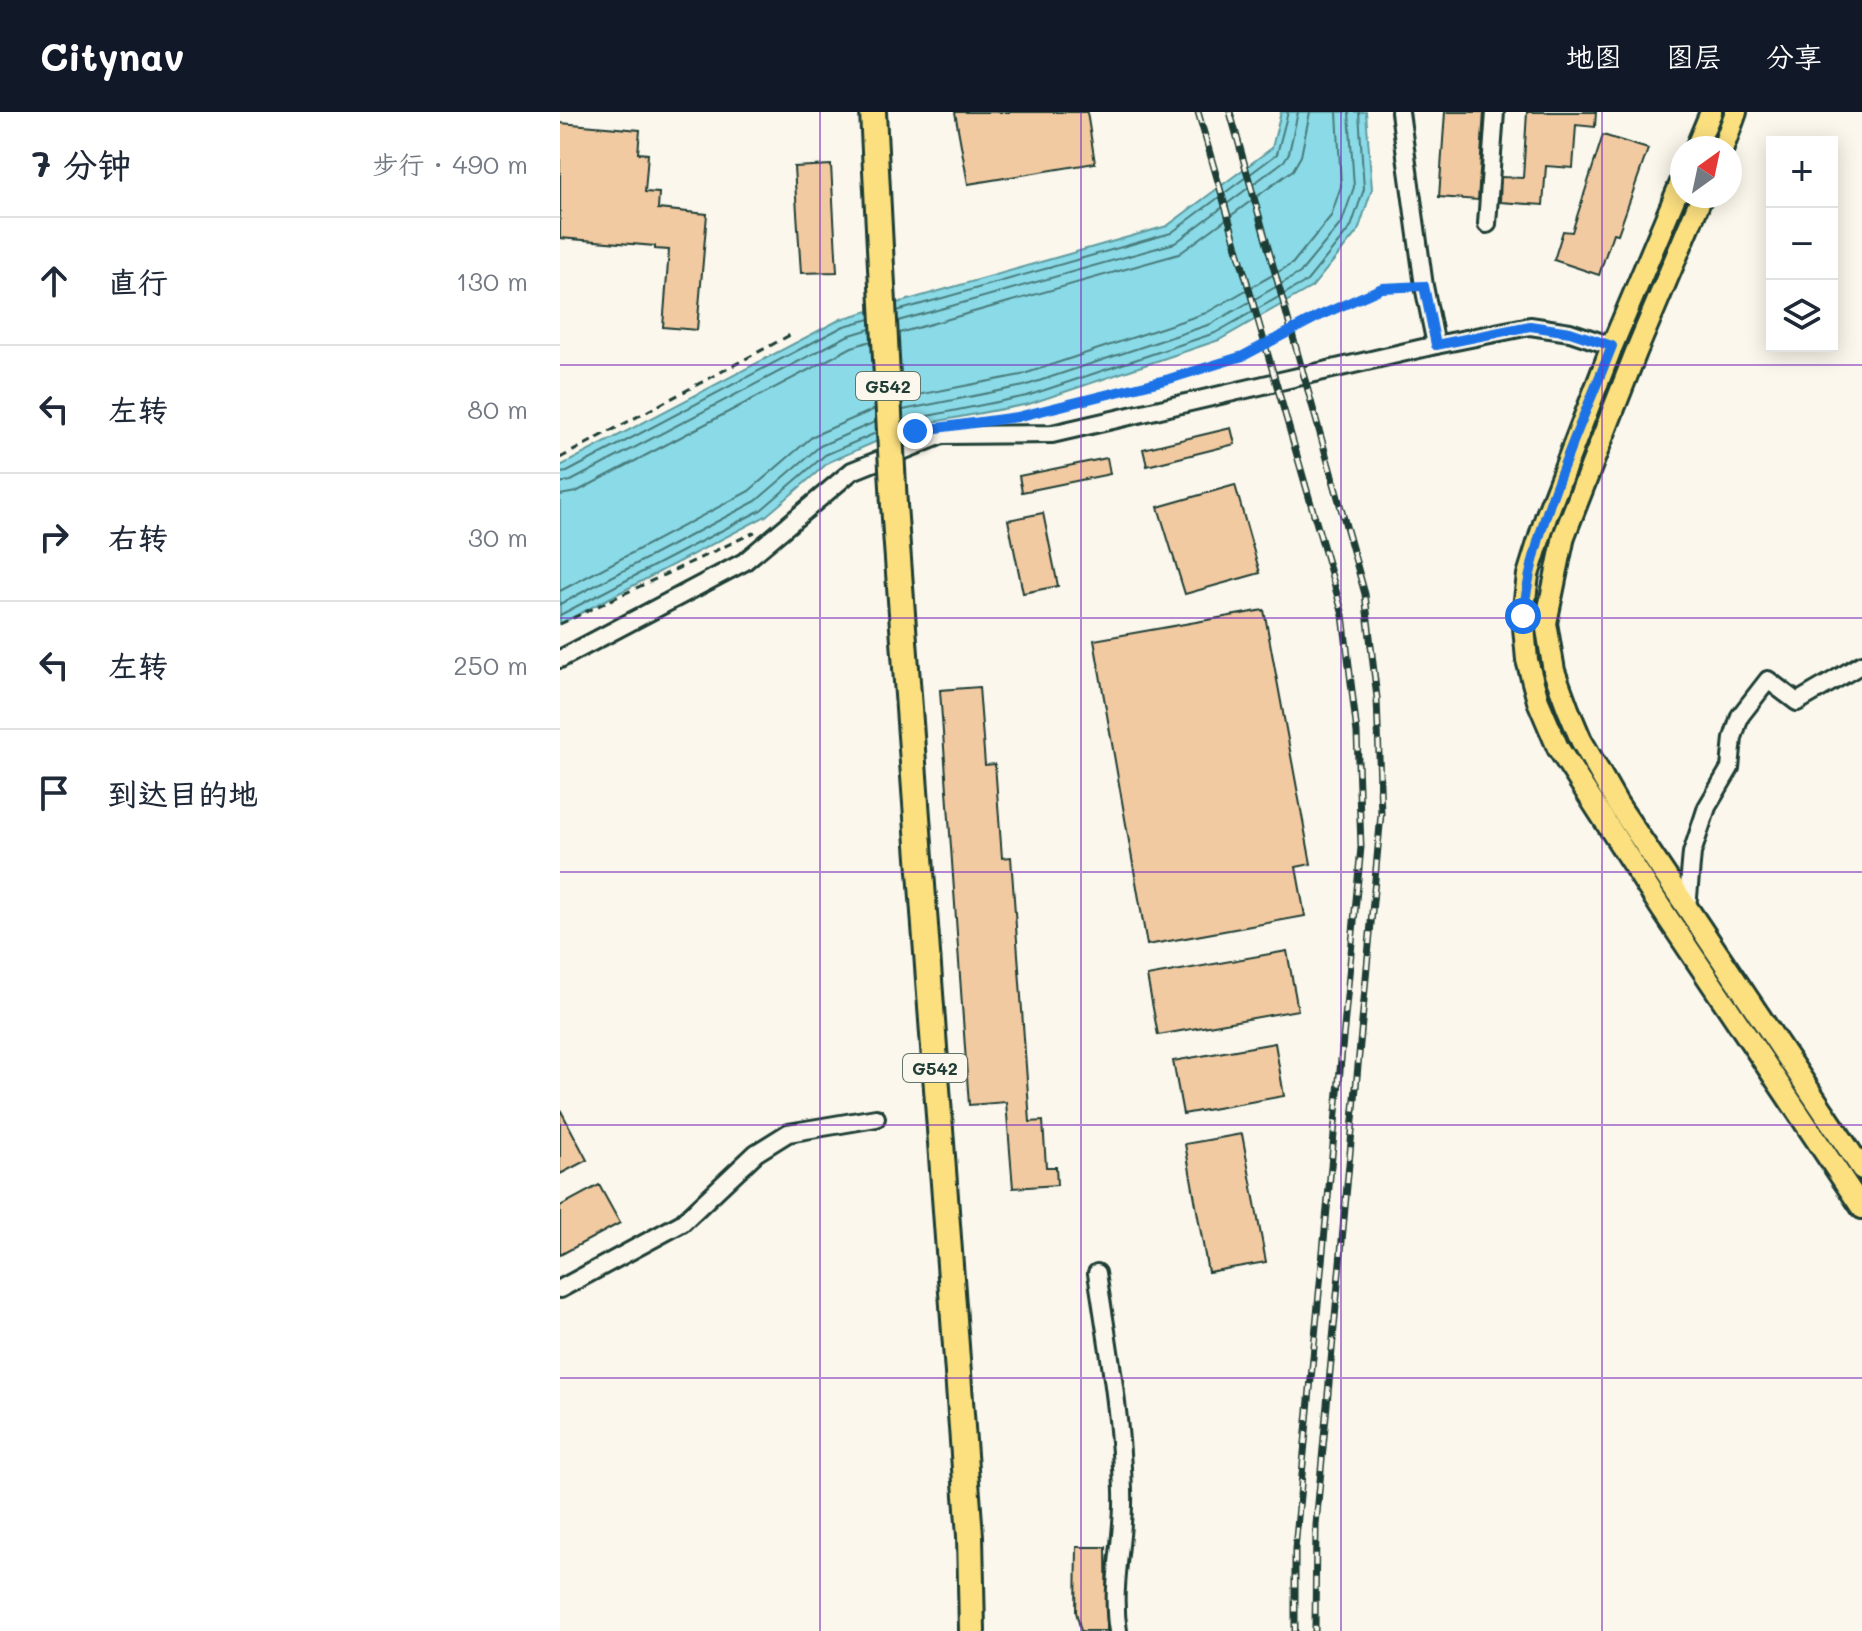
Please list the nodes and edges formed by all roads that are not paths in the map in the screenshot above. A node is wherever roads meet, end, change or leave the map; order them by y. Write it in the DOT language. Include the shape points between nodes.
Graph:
graph roads {
  1 [pos="873,112"];
  2 [pos="882,112"];
  3 [pos="1400,112"];
  4 [pos="1495,112"];
  5 [pos="1711,112"];
  6 [pos="1736,112"];
  7 [pos="1701,136"];
  8 [pos="1727,136"];
  9 [pos="1670,208"];
  10 [pos="1697,208"];
  11 [pos="1487,224"];
  12 [pos="881,267"];
  13 [pos="1436,345"];
  14 [pos="1612,346"];
  15 [pos="560,659"];
  16 [pos="1862,664"];
  17 [pos="1687,908"];
  18 [pos="876,1118"];
  19 [pos="1862,1169"];
  20 [pos="1862,1208"];
  21 [pos="1097,1273"];
  22 [pos="560,1289"];
  23 [pos="972,1631"];
  24 [pos="1118,1631"];
  1 -- 12 [label="highway, G542"];
  2 -- 12 [label="highway, G542"];
  3 -- 13 [label="street"];
  4 -- 11 [label="street"];
  5 -- 7 [label="main road"];
  6 -- 8 [label="main road"];
  9 -- 14 [label="main road"];
  10 -- 17 [label="main road" via="1564,536 1546,623 1554,671 1581,740"];
  12 -- 23 [label="highway, G542, bridge" via="970,1536"];
  13 -- 14 [label="street" via="1530,326"];
  13 -- 15 [label="street" via="1052,434 942,435 852,471 744,562"];
  14 -- 20 [label="main road" via="1528,575 1523,616 1538,701 1576,777"];
  16 -- 17 [label="street" via="1797,702 1768,680 1740,716 1730,768 1707,807 1692,853"];
  17 -- 19 [label="main road"];
  18 -- 22 [label="street" via="788,1133 756,1153 682,1223"];
  21 -- 24 [label="street" via="1118,1406 1124,1495 1114,1605"];
}
